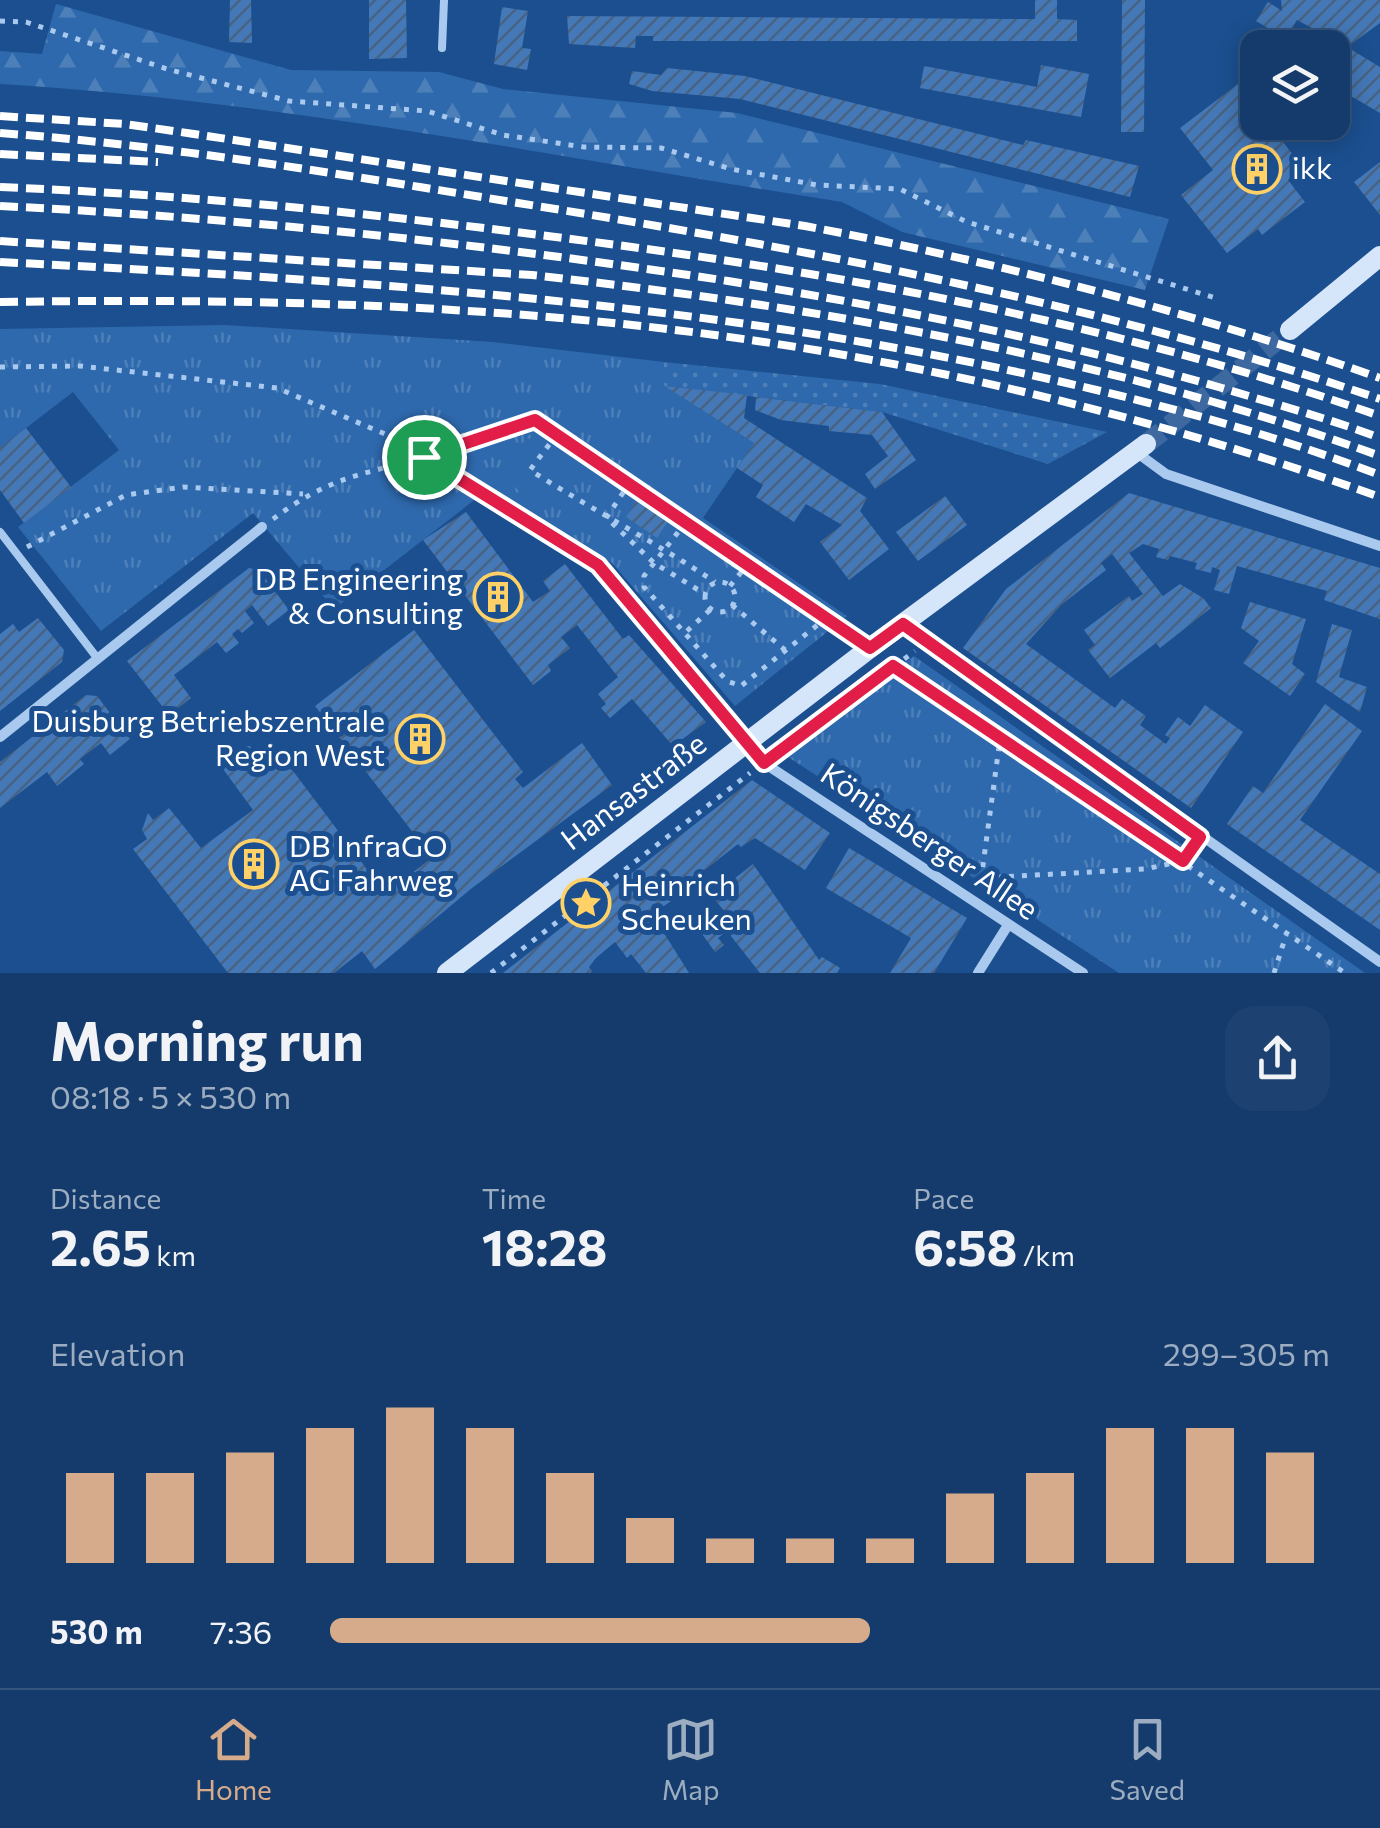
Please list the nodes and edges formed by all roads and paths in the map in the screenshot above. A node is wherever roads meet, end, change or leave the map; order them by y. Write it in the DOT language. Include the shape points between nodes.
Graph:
graph roads {
  1 [pos="444,0"];
  2 [pos="0,20"];
  3 [pos="442,48"];
  4 [pos="1380,256"];
  5 [pos="1219,300"];
  6 [pos="1290,330"];
  7 [pos="0,366"];
  8 [pos="557,434"];
  9 [pos="1141,448"];
  10 [pos="424,457"];
  11 [pos="629,484"];
  12 [pos="306,494"];
  13 [pos="606,518"];
  14 [pos="686,522"];
  15 [pos="262,527"];
  16 [pos="0,532"];
  17 [pos="1380,546"];
  18 [pos="665,548"];
  19 [pos="17,552"];
  20 [pos="654,562"];
  21 [pos="747,564"];
  22 [pos="598,565"];
  23 [pos="715,582"];
  24 [pos="730,586"];
  25 [pos="704,594"];
  26 [pos="732,606"];
  27 [pos="711,609"];
  28 [pos="826,618"];
  29 [pos="903,624"];
  30 [pos="686,632"];
  31 [pos="928,642"];
  32 [pos="870,648"];
  33 [pos="785,650"];
  34 [pos="98,659"];
  35 [pos="893,666"];
  36 [pos="0,737"];
  37 [pos="1000,739"];
  38 [pos="746,744"];
  39 [pos="764,763"];
  40 [pos="1200,837"];
  41 [pos="1183,861"];
  42 [pos="982,878"];
  43 [pos="969,896"];
  44 [pos="1008,925"];
  45 [pos="1287,932"];
  46 [pos="1380,962"];
  47 [pos="447,973"];
  48 [pos="491,973"];
  49 [pos="978,973"];
  50 [pos="1083,973"];
  51 [pos="1274,973"];
  52 [pos="1345,973"];
  1 -- 3 [label="lane"];
  2 -- 5 [label="path" via="290,100 427,111 502,135 584,148 661,148 817,185 900,189 967,222"];
  4 -- 6 [label="street"];
  7 -- 10 [label="path" via="80,366 277,388"];
  8 -- 10 [label="path" via="535,420"];
  8 -- 11 [label="path"];
  8 -- 13 [label="path" via="530,470"];
  9 -- 17 [label="street" via="1166,474"];
  9 -- 29 [label="street, Hansastraße"];
  10 -- 12 [label="path"];
  10 -- 22 [label="path"];
  11 -- 13 [label="path"];
  11 -- 14 [label="path"];
  12 -- 15 [label="path"];
  12 -- 19 [label="path" via="183,487 126,495"];
  13 -- 18 [label="path"];
  13 -- 20 [label="path"];
  14 -- 18 [label="path"];
  14 -- 21 [label="path"];
  15 -- 34 [label="street"];
  16 -- 19 [label="lane"];
  18 -- 20 [label="path"];
  18 -- 23 [label="path"];
  19 -- 34 [label="lane"];
  20 -- 25 [label="path"];
  20 -- 30 [label="path" via="644,587"];
  21 -- 24 [label="path"];
  21 -- 28 [label="path"];
  22 -- 38 [label="street, Königsberger Allee"];
  23 -- 24 [label="path"];
  23 -- 25 [label="path"];
  24 -- 26 [label="path"];
  25 -- 27 [label="path"];
  26 -- 27 [label="path"];
  26 -- 33 [label="path"];
  27 -- 30 [label="path"];
  28 -- 32 [label="path"];
  28 -- 33 [label="path"];
  29 -- 31 [label="street"];
  29 -- 32 [label="street, Hansastraße"];
  30 -- 33 [label="path" via="727,681 741,686"];
  31 -- 35 [label="path"];
  31 -- 40 [label="street"];
  32 -- 35 [label="path"];
  32 -- 38 [label="street, Hansastraße"];
  34 -- 36 [label="street"];
  35 -- 37 [label="path"];
  35 -- 39 [label="path"];
  37 -- 41 [label="path"];
  37 -- 42 [label="path"];
  38 -- 39 [label="street, Königsberger Allee"];
  38 -- 47 [label="street, Hansastraße"];
  39 -- 43 [label="street, Königsberger Allee"];
  39 -- 48 [label="path"];
  40 -- 41 [label="path"];
  40 -- 46 [label="street"];
  41 -- 42 [label="path"];
  41 -- 45 [label="path"];
  42 -- 43 [label="path"];
  43 -- 44 [label="street, Königsberger Allee"];
  44 -- 49 [label="street"];
  44 -- 50 [label="street, Königsberger Allee"];
  45 -- 51 [label="path"];
  45 -- 52 [label="path"];
}
